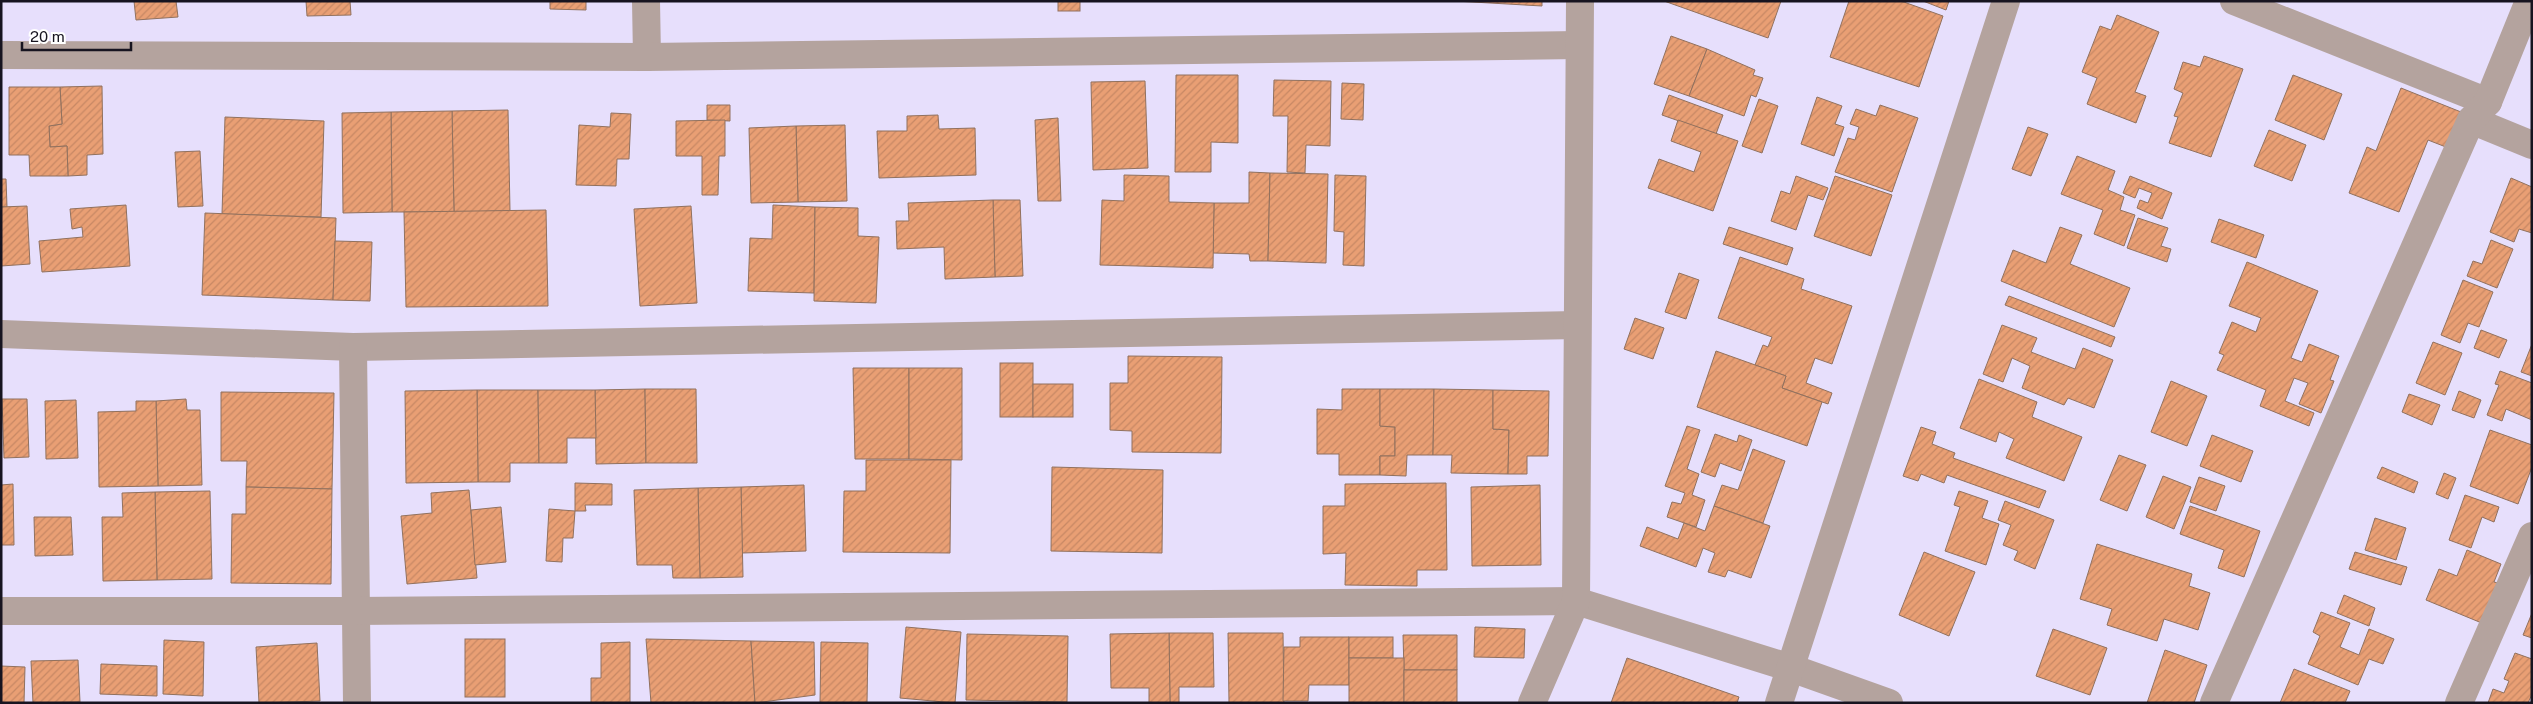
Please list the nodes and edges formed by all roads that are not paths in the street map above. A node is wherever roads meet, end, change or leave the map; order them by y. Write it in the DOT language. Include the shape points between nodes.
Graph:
graph roads {
  1 [pos="646,1"];
  2 [pos="1580,1"];
  3 [pos="2006,1"];
  4 [pos="2234,1"];
  5 [pos="2529,1"];
  6 [pos="1578,45"];
  7 [pos="1,55"];
  8 [pos="647,57"];
  9 [pos="2479,111"];
  10 [pos="2532,145"];
  11 [pos="1577,325"];
  12 [pos="1,334"];
  13 [pos="353,348"];
  14 [pos="2532,536"];
  15 [pos="1576,602"];
  16 [pos="1,610"];
  17 [pos="355,611"];
  18 [pos="1791,668"];
  19 [pos="356,703"];
  20 [pos="1532,703"];
  21 [pos="1779,703"];
  22 [pos="1889,703"];
  23 [pos="2214,703"];
  24 [pos="2459,703"];
  1 -- 8 [label="street"];
  2 -- 6 [label="street"];
  3 -- 18 [label="street"];
  4 -- 9 [label="street"];
  5 -- 9 [label="street"];
  6 -- 8 [label="street"];
  6 -- 11 [label="street"];
  7 -- 8 [label="street"];
  9 -- 10 [label="street"];
  9 -- 23 [label="street"];
  11 -- 13 [label="street"];
  11 -- 15 [label="street"];
  12 -- 13 [label="street"];
  13 -- 17 [label="street"];
  14 -- 24 [label="street"];
  15 -- 17 [label="street"];
  15 -- 18 [label="street"];
  15 -- 20 [label="street"];
  16 -- 17 [label="street"];
  17 -- 19 [label="street"];
  18 -- 21 [label="street"];
  18 -- 22 [label="street"];
}
